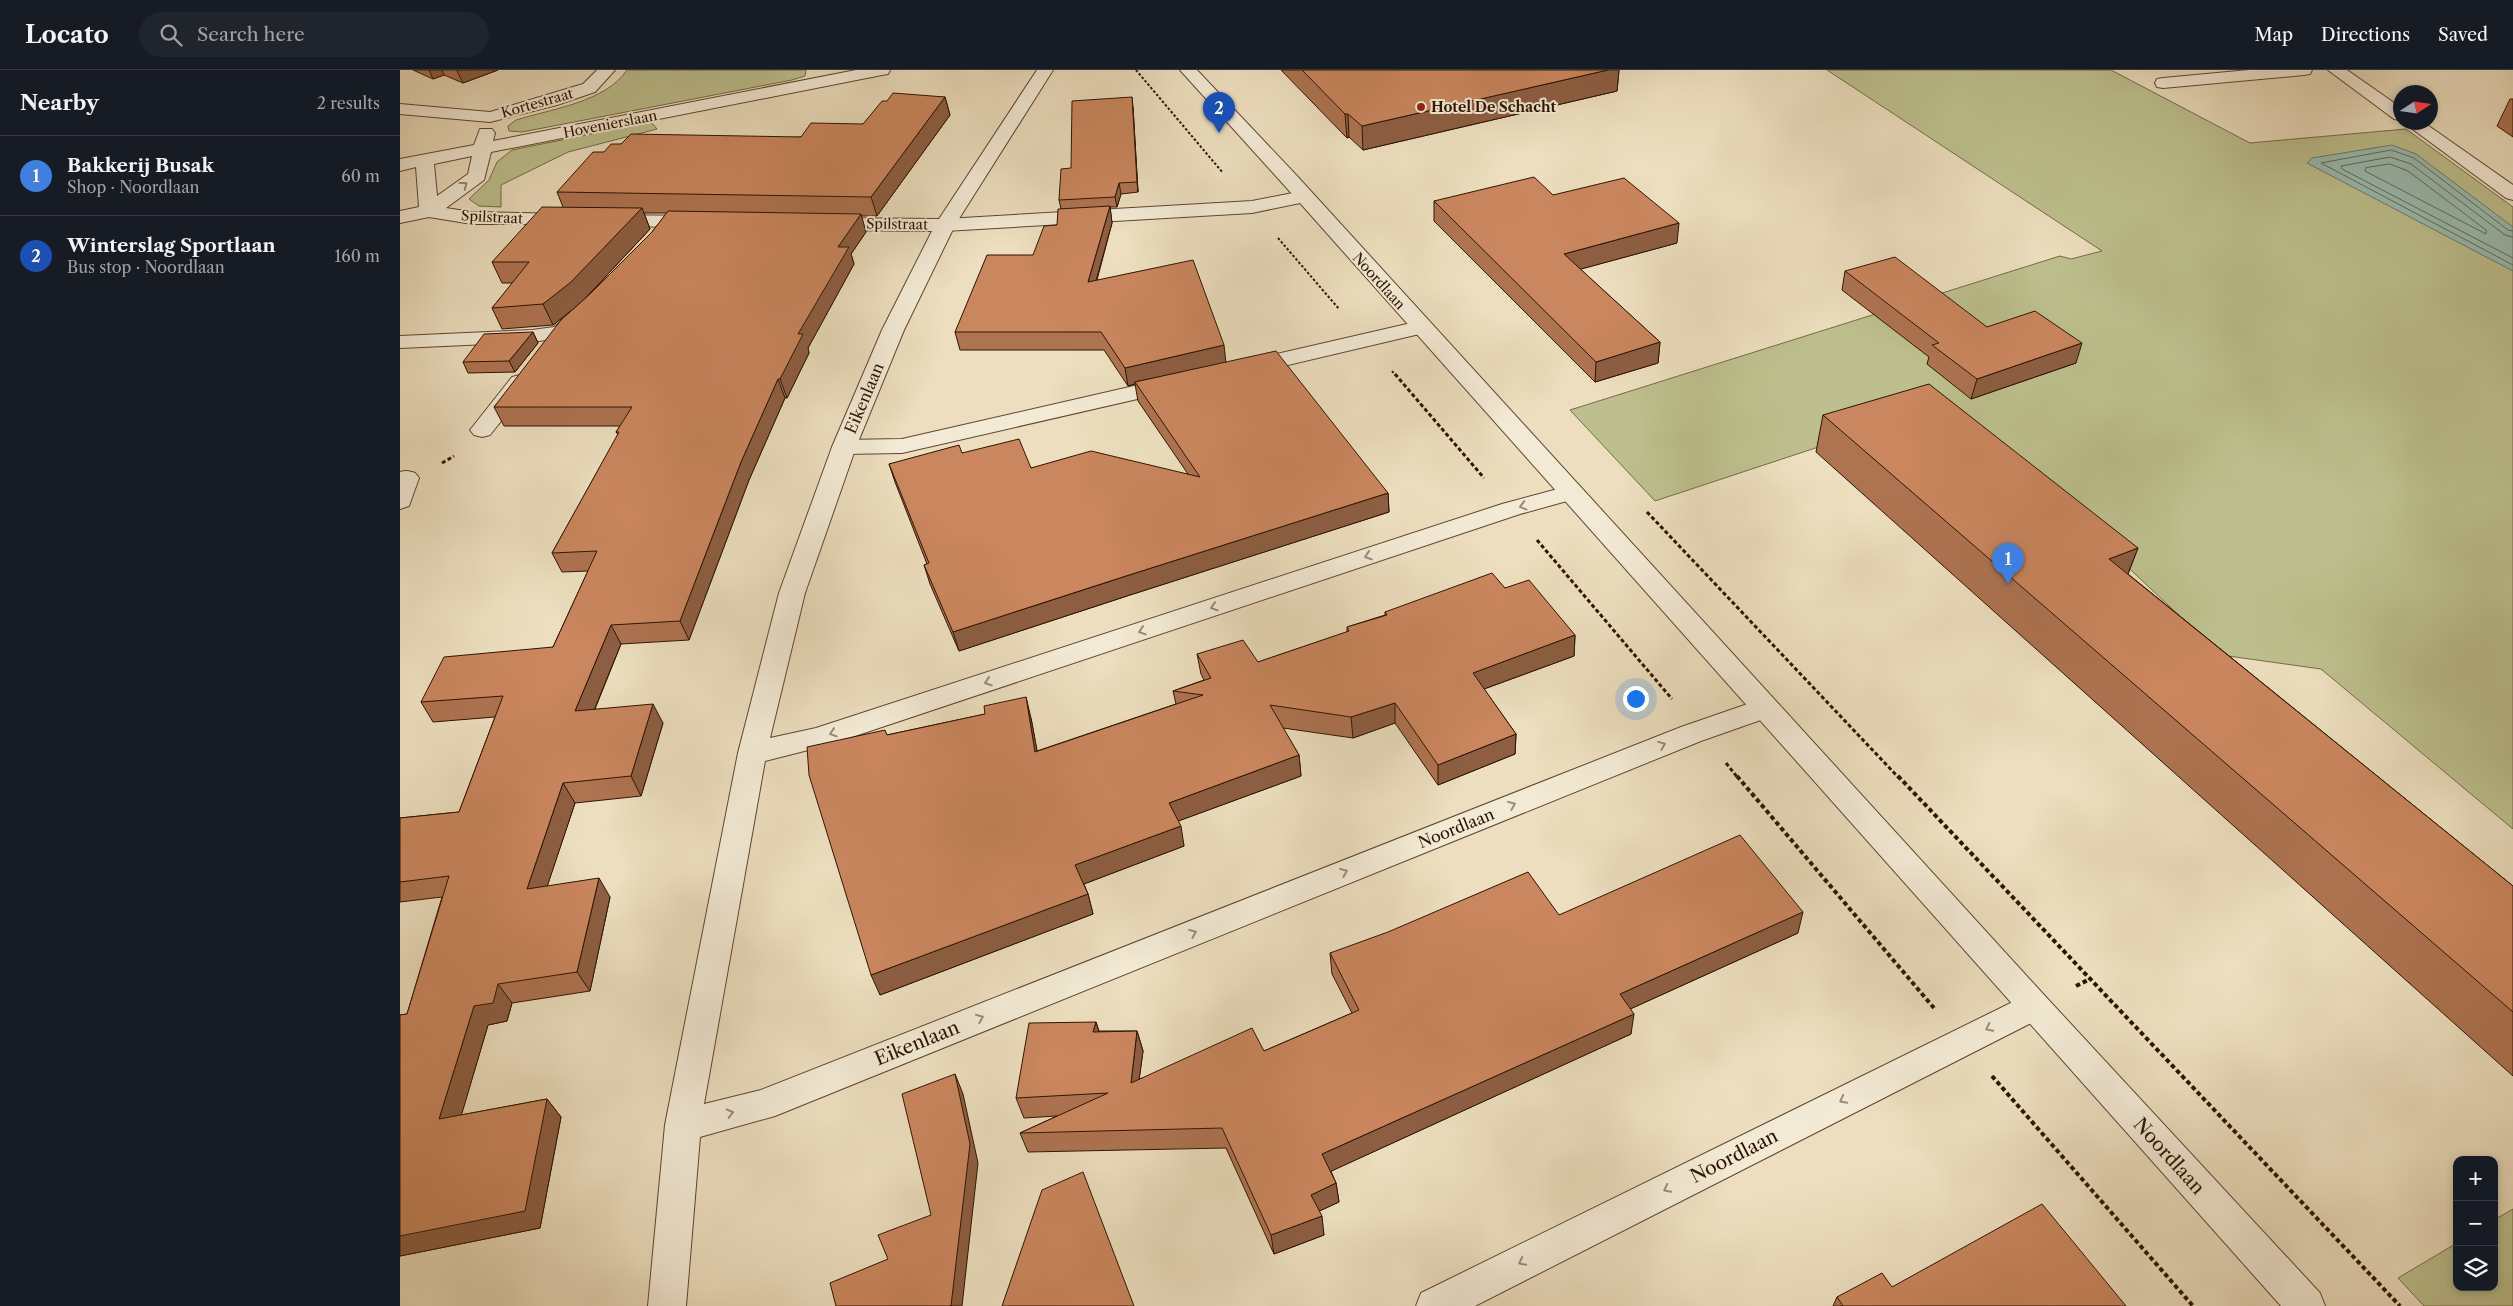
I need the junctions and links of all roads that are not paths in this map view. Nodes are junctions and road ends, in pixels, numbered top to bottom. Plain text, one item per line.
1 (607, 70) edge
2 (882, 70) edge
3 (1046, 70) edge
4 (1188, 70) edge
5 (2304, 70) edge
6 (2336, 70) edge
7 (821, 76) edge
8 (2163, 83) dead end
9 (400, 109) edge
10 (2393, 110) edge
11 (490, 117) junction
12 (2422, 130) edge
13 (482, 149) junction
14 (424, 160) junction
15 (400, 165) edge
16 (2513, 194) edge
17 (1303, 197) junction
18 (429, 212) junction
19 (400, 217) edge
20 (668, 222) junction
21 (717, 222) edge
22 (806, 223) edge
23 (945, 225) junction
24 (651, 244) edge
25 (596, 301) edge
26 (1420, 327) junction
27 (560, 332) junction
28 (400, 342) edge
29 (1223, 373) edge
30 (1194, 380) edge
31 (482, 430) dead end
32 (844, 447) junction
33 (403, 479) edge
34 (1570, 493) junction
35 (400, 501) edge
36 (1764, 708) junction
37 (752, 753) junction
38 (1148, 951) joint
39 (2033, 1006) junction
40 (683, 1125) junction
41 (666, 1306) edge
42 (1435, 1306) edge
43 (2306, 1306) edge

1 - 11 street, Kortestraat
2 - 7 street, Hovenierslaan
3 - 23 street, Eikenlaan
4 - 17 street, Noordlaan
5 - 8 street
6 - 10 street
7 - 13 street, Hovenierslaan
9 - 11 street, Kortestraat
11 - 13 street
12 - 16 street
13 - 14 street, Hovenierslaan
18 -> 13 street
14 - 15 street, Hovenierslaan
14 - 18 street
17 - 23 street, Spilstraat
17 - 26 street, Noordlaan
18 - 19 street
18 - 20 street, Spilstraat
20 - 21 street, Spilstraat
20 - 24 street
22 - 23 street, Spilstraat
23 - 32 street, Eikenlaan
25 - 27 street
26 - 29 street
26 - 34 street, Noordlaan
27 - 28 street
27 - 31 street
30 - 32 street
32 - 37 street, Eikenlaan
33 - 35 street
34 - 36 street, Noordlaan
34 -> 37 street
38 -> 36 street, Noordlaan
36 - 39 street, Noordlaan
37 - 40 street, Eikenlaan
40 -> 38 street, Eikenlaan
39 -> 42 street, Noordlaan
39 - 43 street, Noordlaan
40 - 41 street, Eikenlaan

